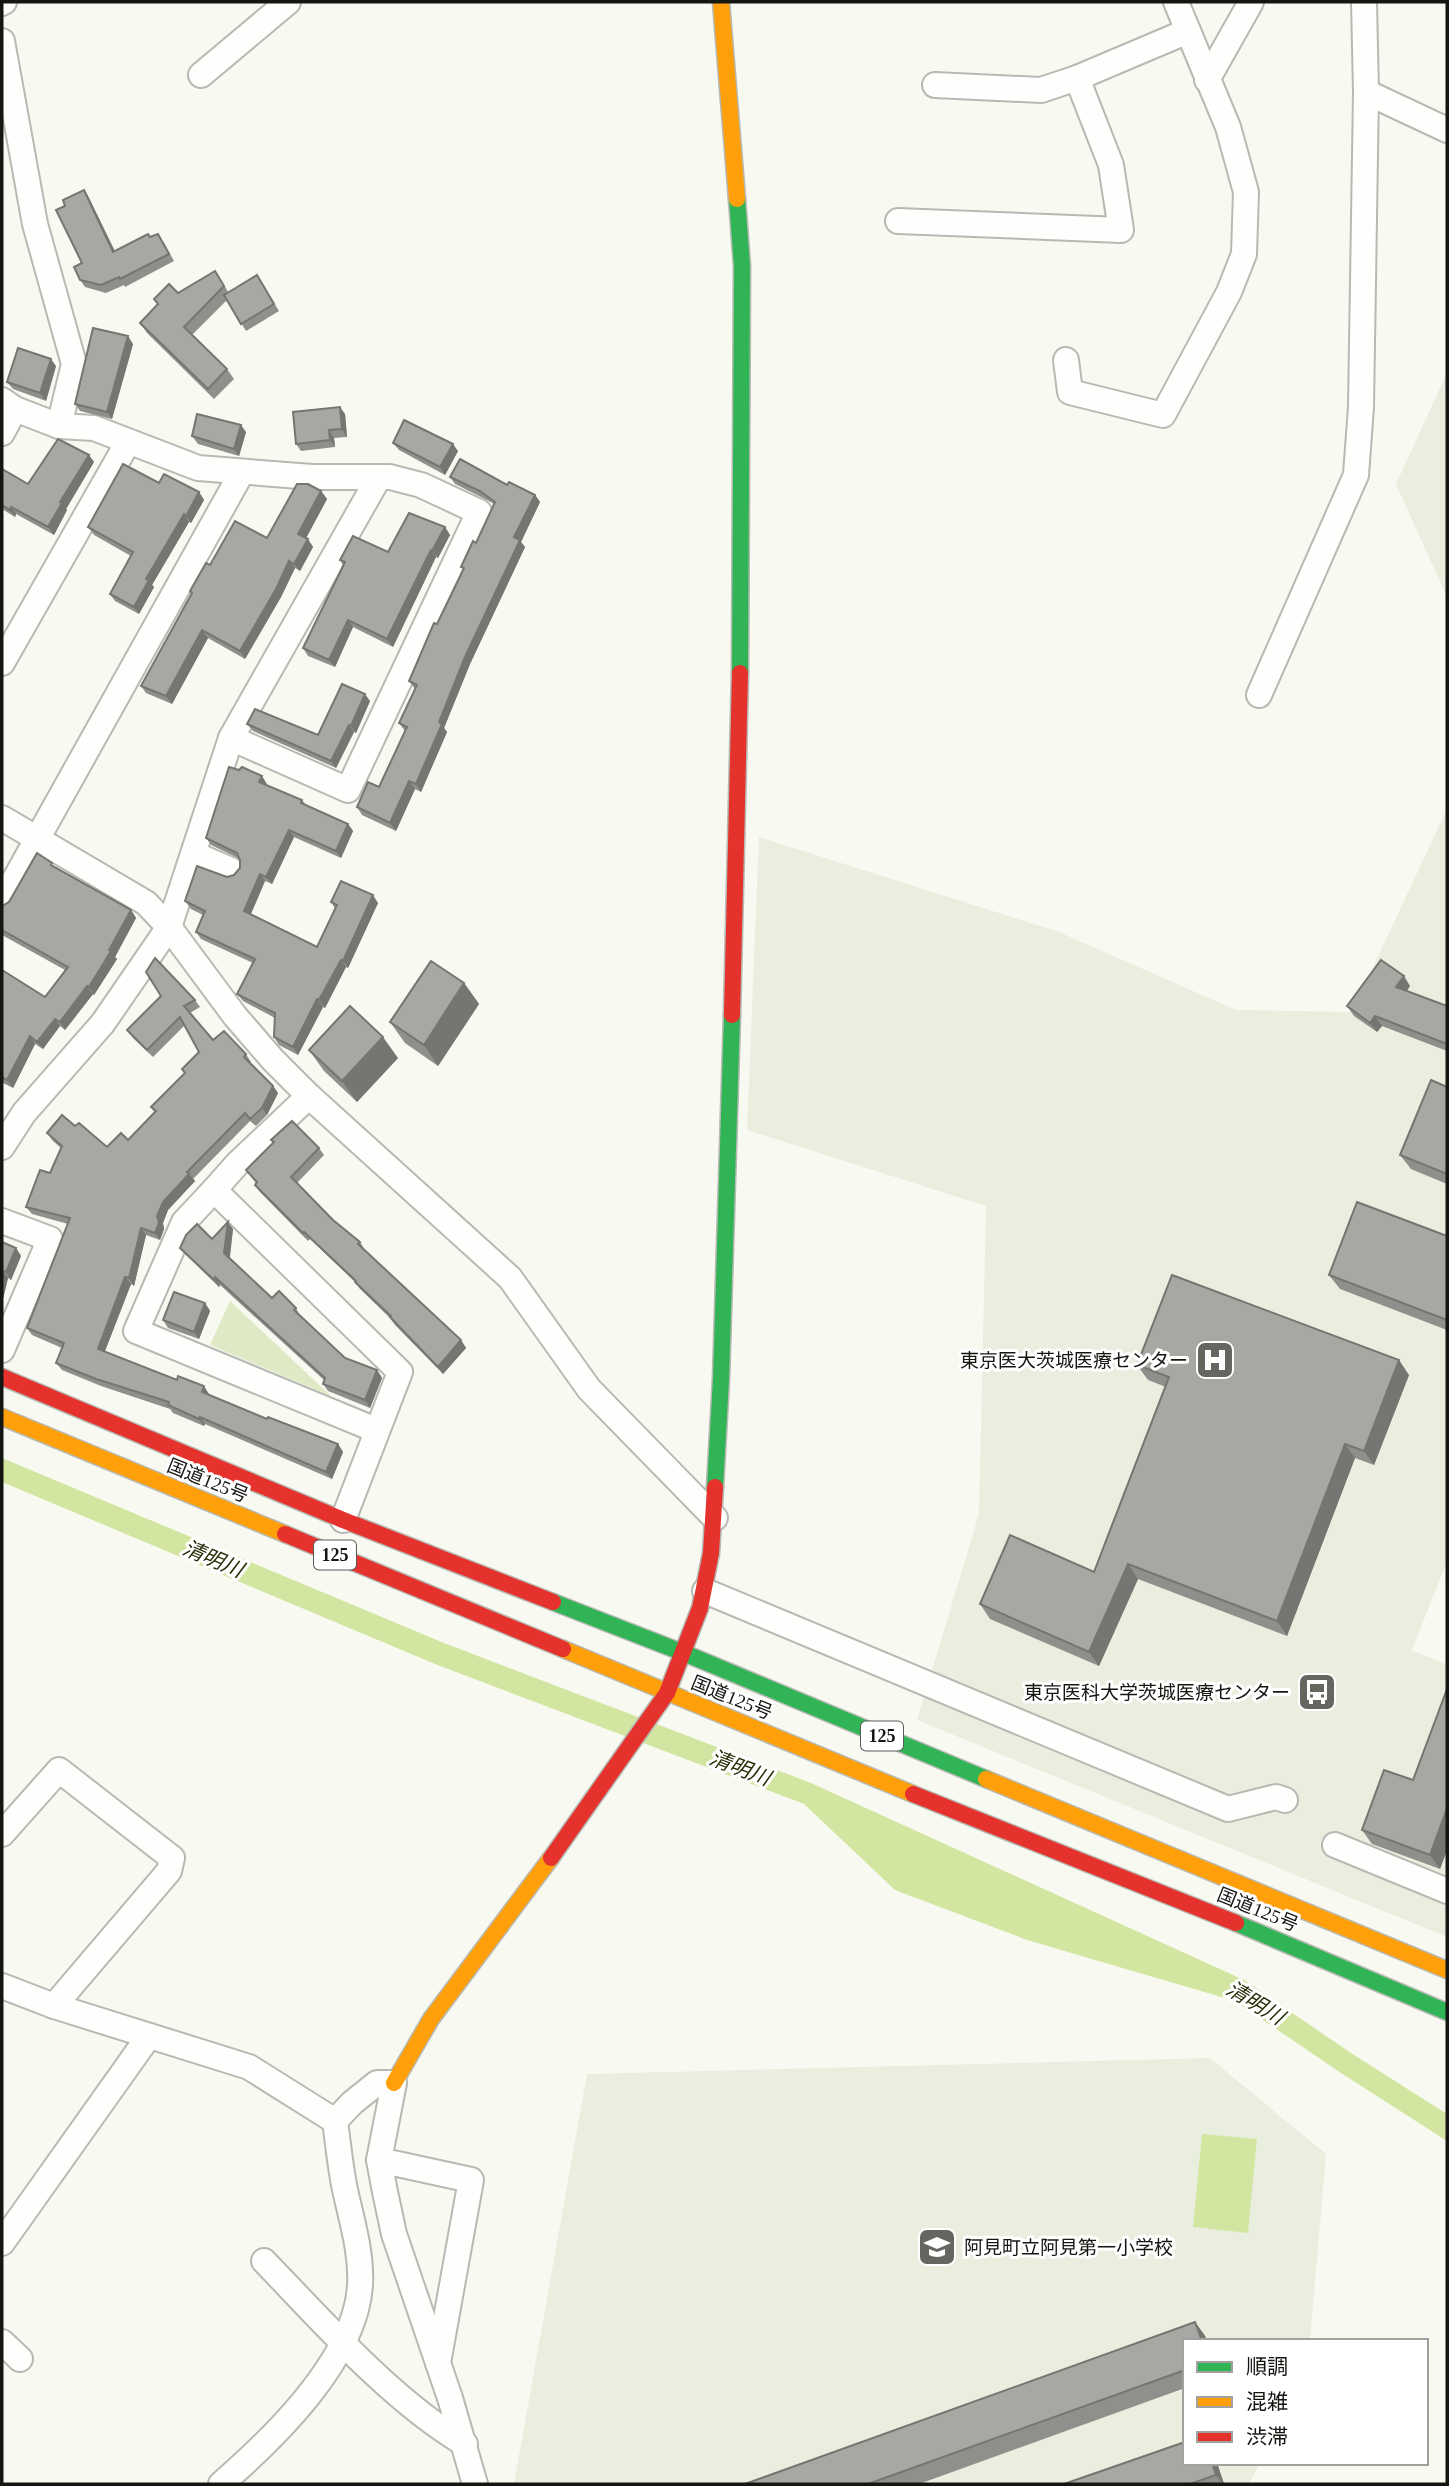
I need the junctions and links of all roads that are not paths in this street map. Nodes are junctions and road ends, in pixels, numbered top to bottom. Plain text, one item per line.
1 (288, 2) edge
2 (721, 2) edge
3 (1176, 2) edge
4 (1251, 2) edge
5 (1364, 2) edge
6 (1188, 31) junction
7 (2, 41) edge
8 (201, 75) dead end
9 (1077, 78) junction
10 (1207, 80) junction
11 (935, 85) dead end
12 (1366, 92) junction
13 (1447, 130) edge
14 (898, 221) dead end
15 (1066, 360) dead end
16 (8, 404) edge
17 (59, 426) junction
18 (2, 433) edge
19 (128, 442) junction
20 (242, 472) junction
21 (379, 477) junction
22 (2, 663) edge
23 (1259, 695) dead end
24 (231, 738) junction
25 (2, 818) edge
26 (37, 839) junction
27 (194, 854) junction
28 (231, 870) dead end
29 (2, 902) edge
30 (169, 927) junction
31 (309, 1097) junction
32 (2, 1147) edge
33 (214, 1190) junction
34 (2, 1221) edge
35 (2, 1350) edge
36 (2, 1377) edge
37 (2, 1417) edge
38 (376, 1430) junction
39 (715, 1518) junction
40 (343, 1520) junction
41 (705, 1591) junction
42 (684, 1653) junction
43 (667, 1693) junction
44 (1285, 1800) dead end
45 (2, 1834) edge
46 (1335, 1844) dead end
47 (1447, 1891) edge
48 (1447, 1970) edge
49 (2, 1986) edge
50 (54, 2006) junction
51 (1447, 2012) edge
52 (149, 2036) junction
53 (394, 2083) junction
54 (335, 2121) junction
55 (379, 2160) junction
56 (2, 2243) edge
57 (264, 2261) dead end
58 (2, 2342) edge
59 (344, 2344) junction
60 (20, 2359) dead end
61 (438, 2364) junction
62 (464, 2444) junction
63 (221, 2484) edge
64 (475, 2484) edge

1 - 8 street
2 - 39 main road
3 - 6 street
4 - 10 street
5 - 12 street
6 - 9 street
6 - 10 street
7 - 17 street
9 - 11 street
9 - 14 street
10 - 15 street
12 - 13 street
12 - 23 street
16 - 17 street
16 - 18 street
17 - 19 street
19 - 20 street
19 - 22 street
20 - 21 street
20 - 26 street
21 - 24 street
21 - 24 street
24 - 27 street
25 - 26 street
26 - 29 street
26 - 30 street
27 - 28 street
27 - 30 street
30 - 31 street
30 - 32 street
31 - 33 street
31 - 39 street
33 - 38 street
33 - 38 street
34 - 35 street
36 - 40 main road, 国道125号 / 125
37 - 43 main road, 国道125号 / 125
38 - 40 street
39 - 41 main road
40 - 42 main road, 国道125号 / 125
41 - 42 main road
41 - 44 street
42 - 43 main road
42 - 48 main road, 国道125号 / 125
43 - 51 main road, 国道125号 / 125
43 - 53 main road
45 - 50 street
46 - 47 street
49 - 50 street
50 - 52 street
52 - 54 street
52 - 56 street
53 - 54 street
53 - 55 street
54 - 59 street
55 - 61 street
55 - 61 street
57 - 59 street
58 - 60 street
59 - 62 street
59 - 63 street
61 - 62 street
62 - 64 street

